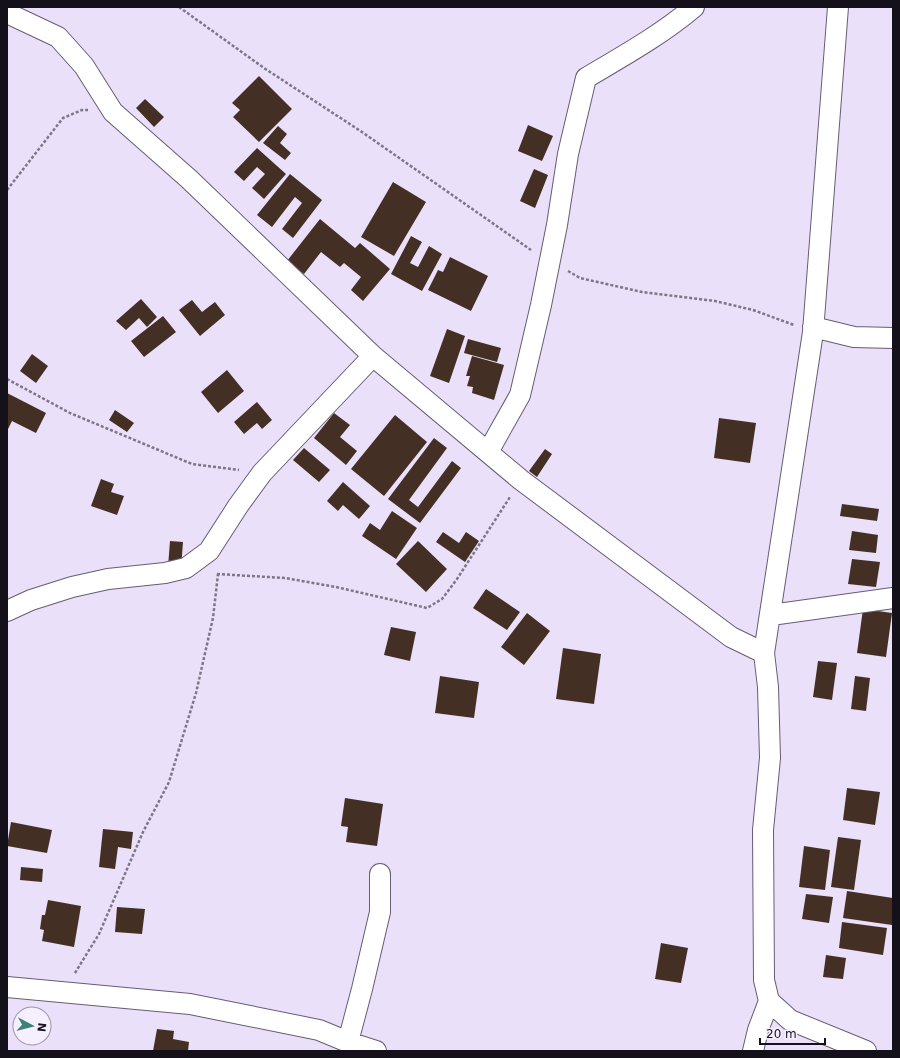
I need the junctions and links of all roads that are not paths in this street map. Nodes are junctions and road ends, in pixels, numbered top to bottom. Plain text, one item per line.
1 (694, 7) edge
2 (838, 7) edge
3 (7, 13) edge
4 (813, 330) junction
5 (893, 338) edge
6 (373, 356) junction
7 (488, 452) junction
8 (893, 598) edge
9 (7, 612) edge
10 (771, 614) junction
11 (764, 653) junction
12 (380, 874) dead end
13 (7, 987) edge
14 (768, 1001) junction
15 (348, 1042) junction
16 (376, 1051) edge
17 (753, 1051) edge
18 (866, 1051) edge

1 - 7 street
2 - 4 street
3 - 6 street
4 - 5 street
4 - 10 street
6 - 7 street
6 - 9 street
7 - 11 street
8 - 10 street
10 - 11 street
11 - 14 street
12 - 15 street
13 - 15 street
14 - 17 street
14 - 18 street
15 - 16 street

